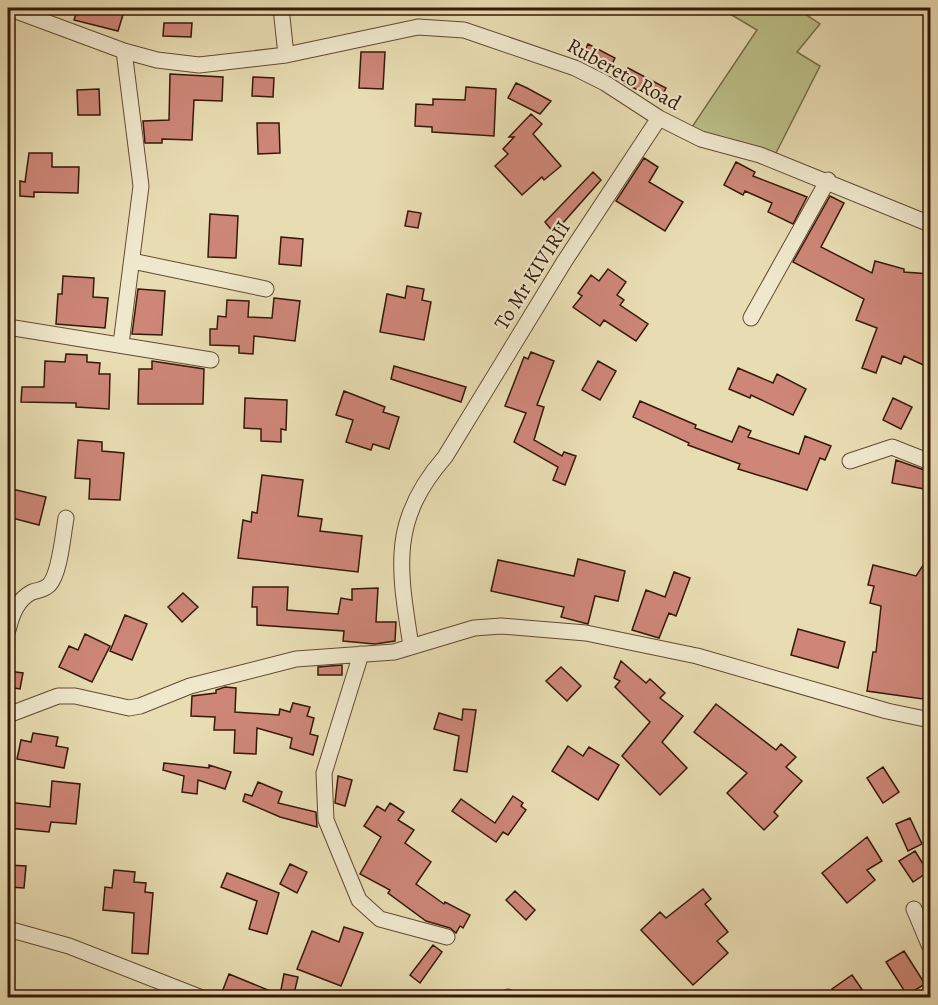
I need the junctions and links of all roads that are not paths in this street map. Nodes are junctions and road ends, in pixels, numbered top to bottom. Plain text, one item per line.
1 (8, 8) edge
2 (281, 8) edge
3 (124, 51) junction
4 (286, 55) junction
5 (658, 118) junction
6 (828, 180) junction
7 (930, 224) edge
8 (132, 261) junction
9 (266, 289) dead end
10 (751, 318) dead end
11 (8, 327) edge
12 (121, 344) junction
13 (211, 360) dead end
14 (850, 461) dead end
15 (930, 462) edge
16 (66, 518) dead end
17 (8, 630) edge
18 (411, 646) junction
19 (361, 654) junction
20 (8, 715) edge
21 (930, 720) edge
22 (914, 909) dead end
23 (8, 929) edge
24 (447, 937) dead end
25 (930, 947) edge
26 (202, 998) edge

1 - 3 street, Rubereto Road
2 - 4 street
3 - 4 street, Rubereto Road
3 - 8 street
4 - 5 street, Rubereto Road
5 - 6 street, Rubereto Road
5 - 18 street, To Mr KIVIRII
6 - 7 street, Rubereto Road
6 - 10 street
8 - 9 street
8 - 12 street
11 - 12 street
12 - 13 street
14 - 15 street
16 - 17 street
18 - 19 street
18 - 21 street
19 - 20 street
19 - 24 street
22 - 25 street
23 - 26 street

